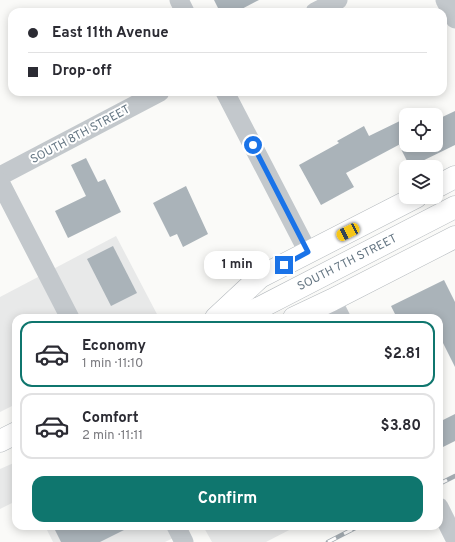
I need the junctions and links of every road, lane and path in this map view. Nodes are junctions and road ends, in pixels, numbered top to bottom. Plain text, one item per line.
1 (338, 0) edge
2 (445, 0) edge
3 (323, 8) edge
4 (455, 19) edge
5 (152, 96) edge
6 (227, 96) edge
7 (0, 176) edge
8 (455, 177) edge
9 (0, 182) edge
10 (443, 183) edge
11 (402, 204) edge
12 (455, 207) edge
13 (455, 237) edge
14 (308, 252) junction
15 (337, 309) edge
16 (68, 314) edge
17 (220, 314) edge
18 (248, 314) edge
19 (313, 314) edge
20 (12, 435) edge
21 (0, 441) edge
22 (443, 515) edge
23 (178, 530) edge
24 (455, 539) edge
25 (184, 542) edge

1 - 3 street
2 - 4 street
5 - 7 street, SOUTH 8TH STREET
6 - 14 street
8 - 10 main road
9 - 16 street
11 - 14 main road
12 - 18 main road, SOUTH 7TH STREET
13 - 15 main road
14 - 17 main road
15 - 19 main road
20 - 21 main road
22 - 24 street
23 - 25 street

